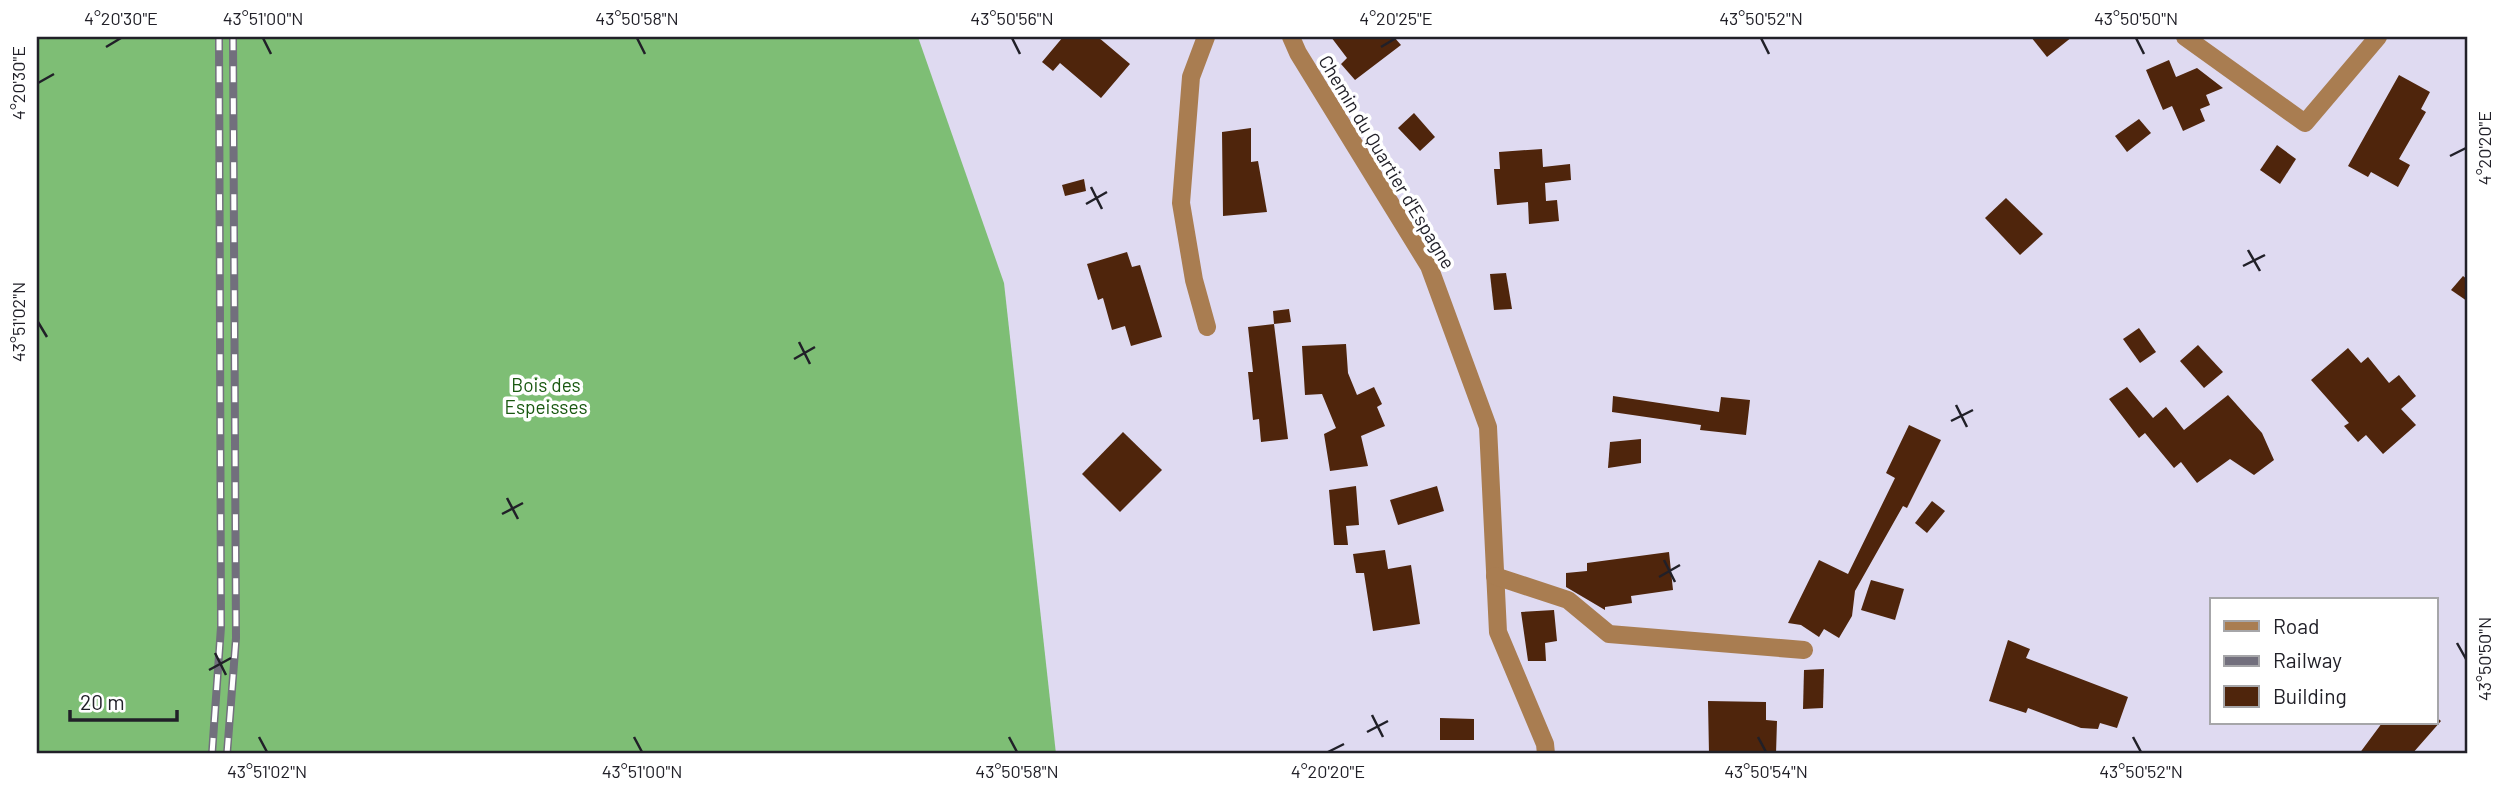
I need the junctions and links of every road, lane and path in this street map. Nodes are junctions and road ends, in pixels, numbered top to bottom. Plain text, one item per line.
1 (1206, 37) edge
2 (1291, 37) edge
3 (2185, 37) edge
4 (2378, 37) edge
5 (1207, 327) dead end
6 (1495, 576) junction
7 (1804, 650) dead end
8 (1546, 754) edge

1 - 5 street
2 - 6 street, Chemin du Quartier d'Espagne
3 - 4 street
6 - 7 street
6 - 8 street, Chemin du Quartier d'Espagne

